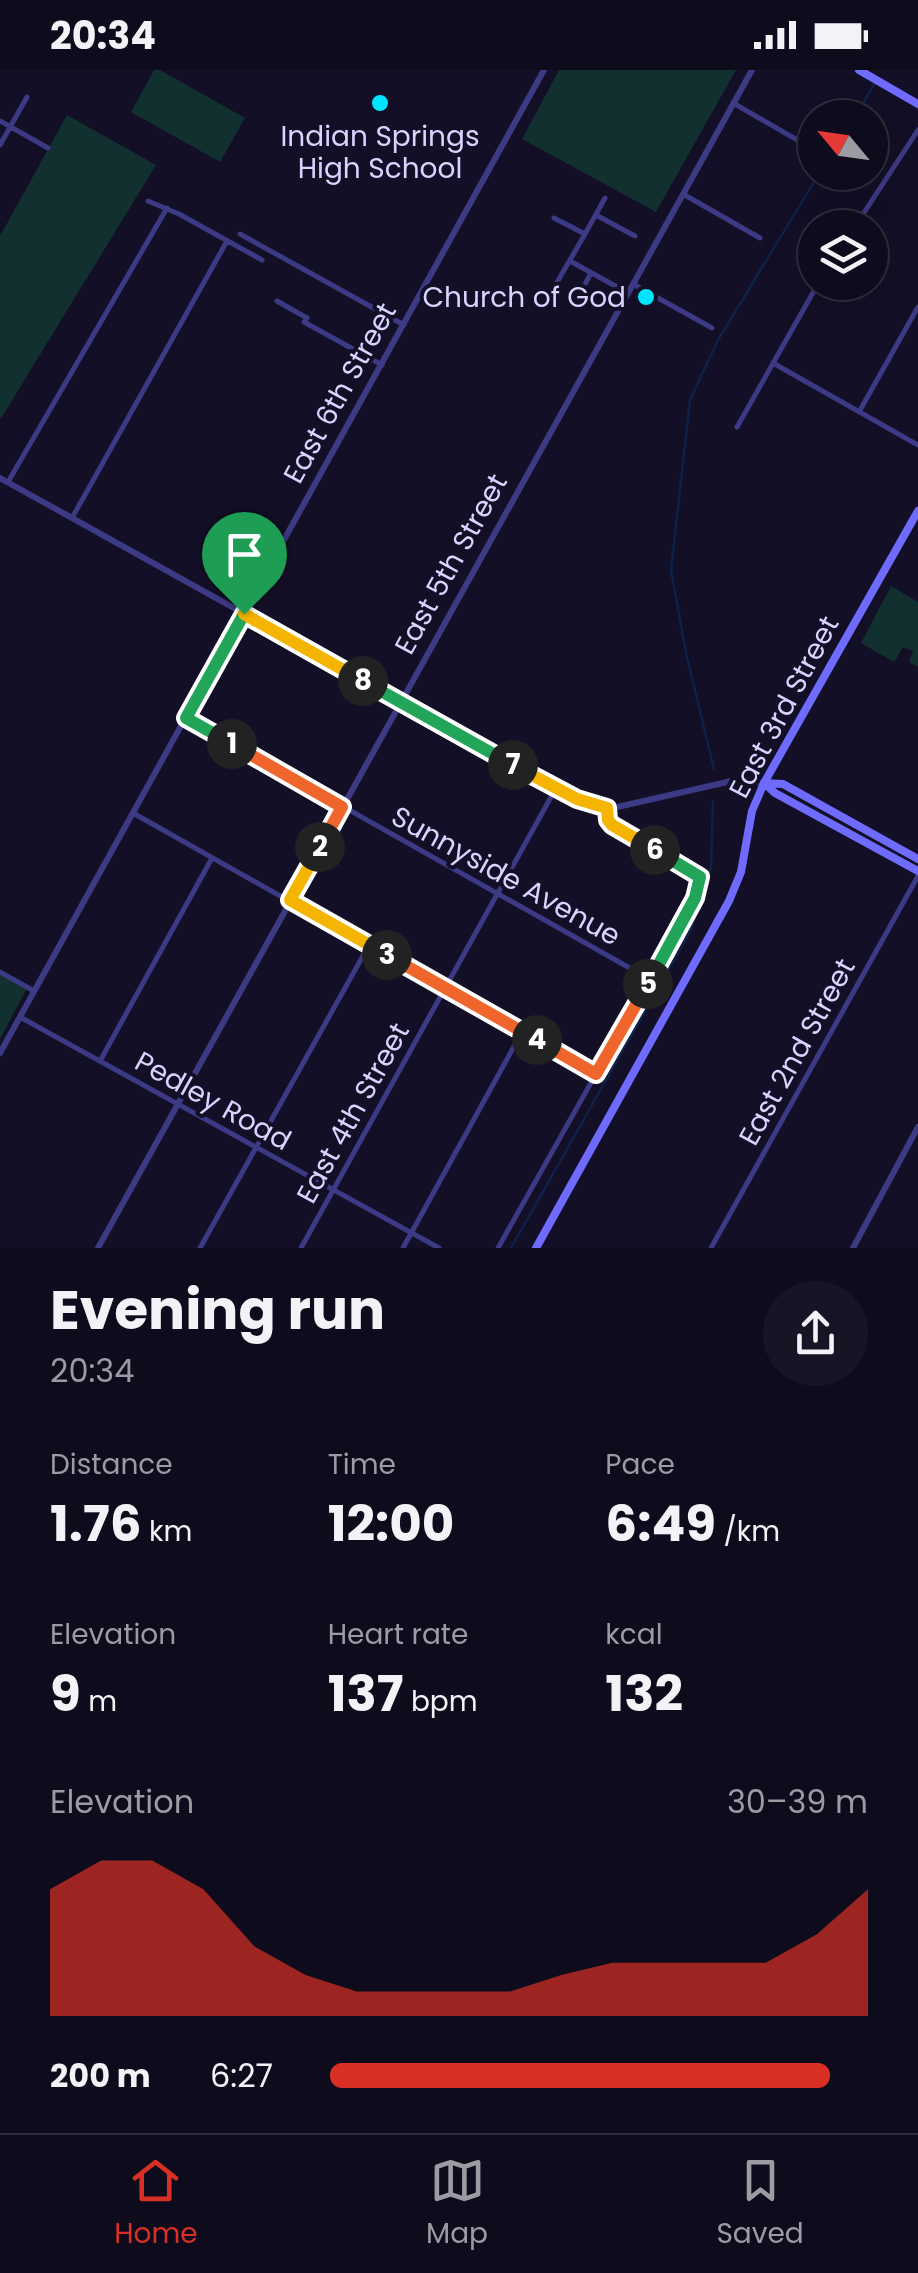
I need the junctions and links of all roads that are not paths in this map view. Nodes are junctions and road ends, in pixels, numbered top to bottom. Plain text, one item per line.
1 (544, 70) edge
2 (752, 70) edge
3 (860, 70) edge
4 (27, 97) dead end
5 (733, 104) junction
6 (918, 104) edge
7 (0, 121) edge
8 (10, 127) junction
9 (918, 130) edge
10 (798, 141) edge
11 (0, 145) edge
12 (48, 148) dead end
13 (683, 194) junction
14 (605, 198) dead end
15 (148, 201) dead end
16 (167, 208) junction
17 (866, 210) edge
18 (596, 215) junction
19 (554, 218) dead end
20 (240, 234) dead end
21 (585, 234) junction
22 (635, 236) dead end
23 (760, 238) dead end
24 (227, 241) junction
25 (262, 260) dead end
26 (570, 260) junction
27 (591, 272) junction
28 (632, 284) junction
29 (552, 291) dead end
30 (628, 293) junction
31 (809, 300) edge
32 (276, 301) dead end
33 (575, 302) dead end
34 (918, 308) edge
35 (404, 325) junction
36 (712, 328) dead end
37 (773, 363) junction
38 (382, 365) junction
39 (860, 412) junction
40 (737, 427) dead end
41 (918, 445) edge
42 (0, 478) edge
43 (8, 482) junction
44 (918, 511) edge
45 (72, 518) junction
46 (244, 614) junction
47 (400, 702) junction
48 (186, 718) junction
49 (764, 783) junction
50 (556, 788) junction
51 (342, 807) junction
52 (607, 808) junction
53 (133, 813) junction
54 (212, 857) junction
55 (918, 858) edge
56 (918, 873) edge
57 (498, 894) junction
58 (290, 900) junction
59 (370, 945) junction
60 (0, 972) edge
61 (650, 980) junction
62 (446, 988) junction
63 (34, 991) junction
64 (20, 1018) junction
65 (522, 1032) junction
66 (0, 1053) edge
67 (100, 1061) junction
68 (596, 1074) junction
69 (178, 1104) junction
70 (918, 1127) edge
71 (256, 1148) junction
72 (334, 1190) junction
73 (411, 1233) junction
74 (98, 1248) edge
75 (200, 1248) edge
76 (302, 1248) edge
77 (403, 1248) edge
78 (440, 1248) edge
79 (498, 1248) edge
80 (536, 1248) edge
81 (712, 1248) edge
82 (852, 1248) edge

1 - 35 street, East 6th Street
2 - 5 street, East 5th Street
3 - 6 main road
4 - 8 street
5 - 10 street
5 - 13 street, East 5th Street
7 - 8 street
8 - 11 street
8 - 12 street
9 - 17 street
13 - 23 street
13 - 28 street, East 5th Street
14 - 18 street
15 - 16 street
16 - 24 street
16 - 43 street
18 - 21 street
18 - 22 street
19 - 21 street
20 - 35 street
21 - 26 street
24 - 25 street
24 - 45 street
26 - 27 street
26 - 29 street
27 - 30 street
27 - 33 street
28 - 30 street, East 5th Street
28 - 36 street
30 - 47 street, East 5th Street
31 - 37 street
32 - 38 street
34 - 39 street
35 - 38 street, East 6th Street
37 - 39 street
37 - 40 street
38 - 46 street, East 6th Street
39 - 41 street
42 - 43 street
43 - 45 street
44 - 49 main road, East 3rd Street
45 - 46 street
46 - 47 street
46 - 48 street, East 6th Street
47 - 50 street
47 - 51 street, East 5th Street
48 - 51 street, Sunnyside Avenue
48 - 53 street, East 6th Street
49 - 52 street
49 - 55 main road
49 - 56 main road
49 - 80 main road, East 3rd Street
50 - 52 street
50 - 57 street, East 4th Street
51 - 57 street, Sunnyside Avenue
51 - 58 street, East 5th Street
52 - 61 street
53 - 54 street
53 - 63 street, East 6th Street
54 - 58 street
54 - 67 street
56 - 81 street, East 2nd Street
57 - 61 street, Sunnyside Avenue
57 - 62 street, East 4th Street
58 - 59 street
58 - 69 street, East 5th Street
59 - 62 street
59 - 71 street
60 - 63 street
61 - 68 street
62 - 65 street
62 - 72 street, East 4th Street
63 - 64 street, East 6th Street
64 - 66 street, East 6th Street
64 - 67 street, Pedley Road
65 - 68 street
65 - 73 street
67 - 69 street, Pedley Road
68 - 79 street
69 - 71 street, Pedley Road
69 - 74 street, East 5th Street
70 - 82 street
71 - 72 street, Pedley Road
71 - 75 street
72 - 73 street, Pedley Road
72 - 76 street, East 4th Street
73 - 77 street
73 - 78 street, Pedley Road

